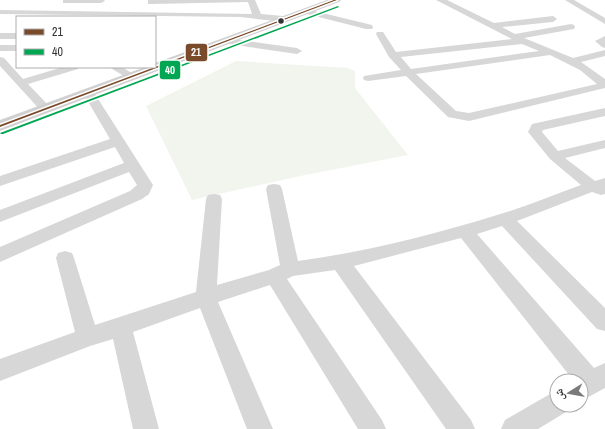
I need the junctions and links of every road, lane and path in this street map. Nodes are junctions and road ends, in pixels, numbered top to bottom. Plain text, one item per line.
1 (77, 0) edge
2 (109, 0) edge
3 (191, 0) edge
4 (336, 0) edge
5 (440, 0) edge
6 (569, 0) edge
7 (66, 1) edge
8 (96, 1) junction
9 (139, 1) dead end
10 (319, 2) edge
11 (11, 3) dead end
12 (0, 11) edge
13 (306, 11) junction
14 (77, 13) junction
15 (224, 14) junction
16 (256, 15) junction
17 (70, 16) edge
18 (157, 16) edge
19 (553, 18) dead end
20 (283, 19) junction
21 (605, 22) edge
22 (491, 26) junction
23 (369, 27) dead end
24 (571, 27) dead end
25 (380, 34) dead end
26 (0, 36) edge
27 (16, 36) edge
28 (519, 39) junction
29 (605, 39) edge
30 (225, 41) junction
31 (605, 45) edge
32 (0, 48) edge
33 (16, 48) edge
34 (296, 51) dead end
35 (552, 52) junction
36 (605, 53) edge
37 (393, 55) junction
38 (0, 60) edge
39 (573, 61) junction
40 (71, 68) edge
41 (116, 68) edge
42 (155, 68) edge
43 (156, 68) edge
44 (409, 72) junction
45 (132, 77) junction
46 (368, 78) dead end
47 (20, 83) junction
48 (90, 93) junction
49 (46, 108) junction
50 (605, 112) edge
51 (2, 122) edge
52 (118, 141) junction
53 (605, 144) edge
54 (555, 156) junction
55 (134, 165) junction
56 (0, 181) edge
57 (600, 187) edge
58 (274, 189) dead end
59 (214, 199) dead end
60 (0, 216) edge
61 (505, 219) junction
62 (465, 231) junction
63 (0, 255) edge
64 (65, 258) dead end
65 (340, 262) junction
66 (282, 273) junction
67 (206, 297) junction
68 (605, 322) edge
69 (121, 327) junction
70 (88, 337) junction
71 (0, 370) edge
72 (592, 382) edge
73 (549, 408) edge
74 (146, 429) edge
75 (260, 429) edge
76 (373, 429) edge
77 (462, 429) edge
78 (514, 429) edge

1 - 7 street
1 - 8 street
2 - 8 street
3 - 9 street
3 - 15 street
3 - 16 street
4 - 10 main road
5 - 22 street
6 - 21 street
8 - 14 street
10 - 13 main road
11 - 12 street
12 - 14 street
13 - 20 main road
13 - 23 street
14 - 17 street
14 - 18 street
15 - 16 street
15 - 18 street
16 - 20 street
19 - 22 street
20 - 30 main road
22 - 28 street
24 - 28 street
25 - 37 street
26 - 27 street
28 - 35 street
28 - 37 street
29 - 31 street
30 - 34 street
30 - 43 main road
32 - 33 street
35 - 39 street
35 - 44 street
36 - 39 street
37 - 44 street
38 - 47 street
39 - 44 street
40 - 47 street
41 - 45 street
42 - 45 main road
44 - 46 street
45 - 48 main road
47 - 49 street
48 - 49 main road
48 - 52 street
49 - 51 main road
50 - 54 street
52 - 55 street
52 - 56 street
53 - 54 street
54 - 57 street
55 - 60 street
55 - 63 street
57 - 61 street
58 - 66 street
59 - 67 street
61 - 62 street
61 - 68 street
62 - 65 street
62 - 72 street
64 - 70 street
65 - 66 street
65 - 77 street
66 - 67 street
66 - 76 street
67 - 69 street
67 - 75 street
69 - 70 street
69 - 74 street
70 - 71 street
73 - 78 street

